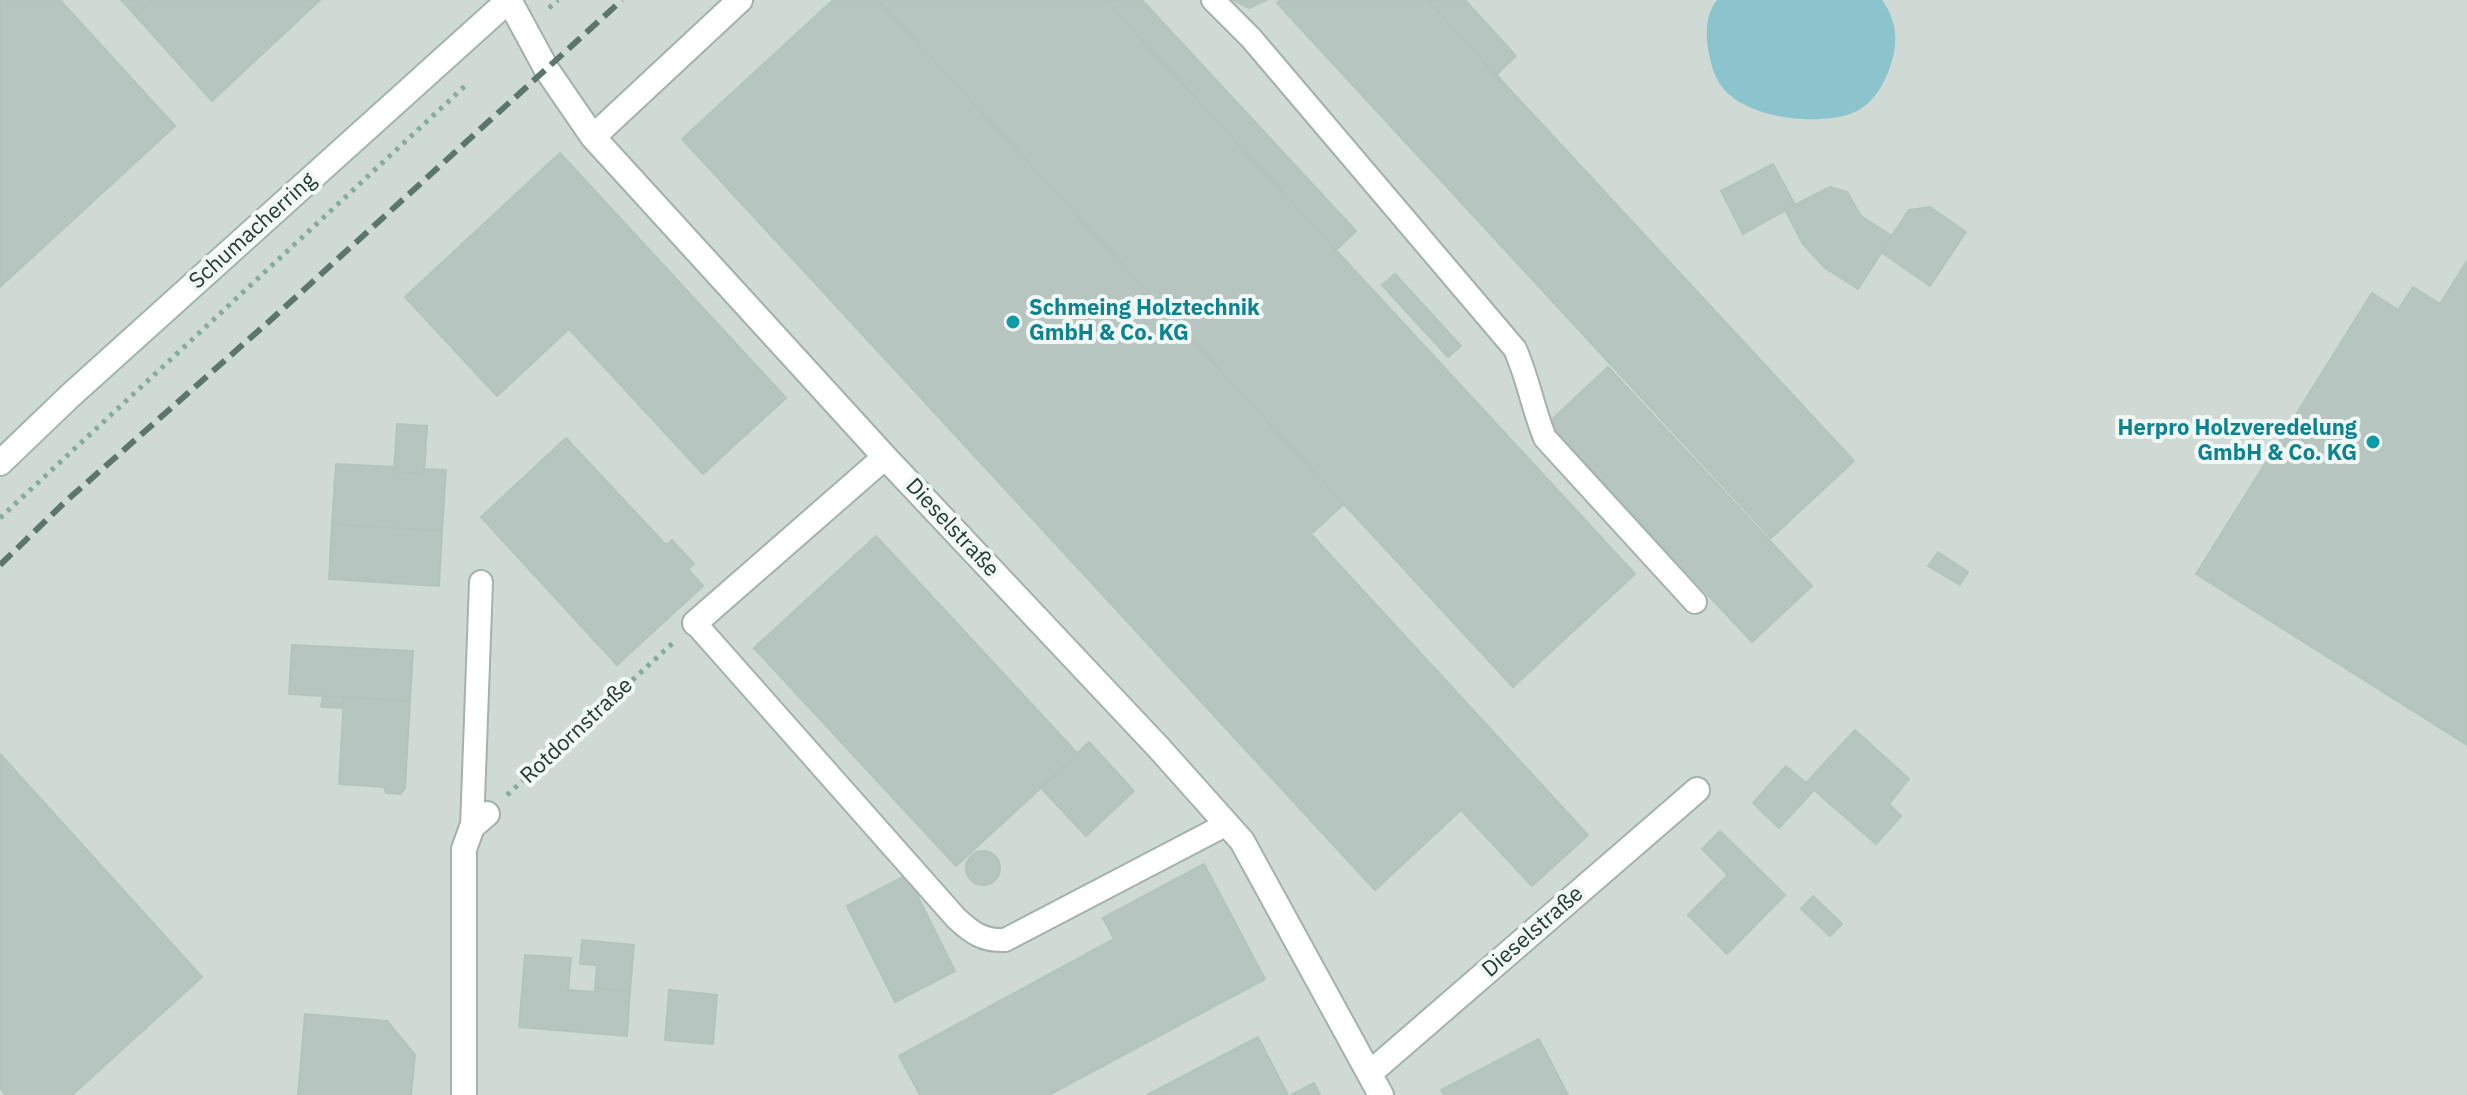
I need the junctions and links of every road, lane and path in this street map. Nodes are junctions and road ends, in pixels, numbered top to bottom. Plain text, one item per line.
1 (509, 0) edge
2 (740, 0) edge
3 (1213, 0) edge
4 (466, 85) dead end
5 (593, 137) junction
6 (885, 457) junction
7 (0, 463) edge
8 (0, 518) edge
9 (481, 582) dead end
10 (1695, 602) dead end
11 (695, 623) junction
12 (1697, 790) dead end
13 (479, 820) junction
14 (1227, 824) junction
15 (1370, 1073) junction
16 (464, 1095) edge
17 (1381, 1095) edge

1 - 5 street, Dieselstraße
1 - 7 street, Schumacherring
2 - 5 street
3 - 10 lane
4 - 8 path
5 - 6 street, Dieselstraße
6 - 11 street
6 - 14 street, Dieselstraße
9 - 13 lane
11 - 13 path, Rotdornstraße
11 - 14 lane
12 - 15 street, Dieselstraße
13 - 16 street
14 - 15 street, Dieselstraße
15 - 17 street, Dieselstraße

